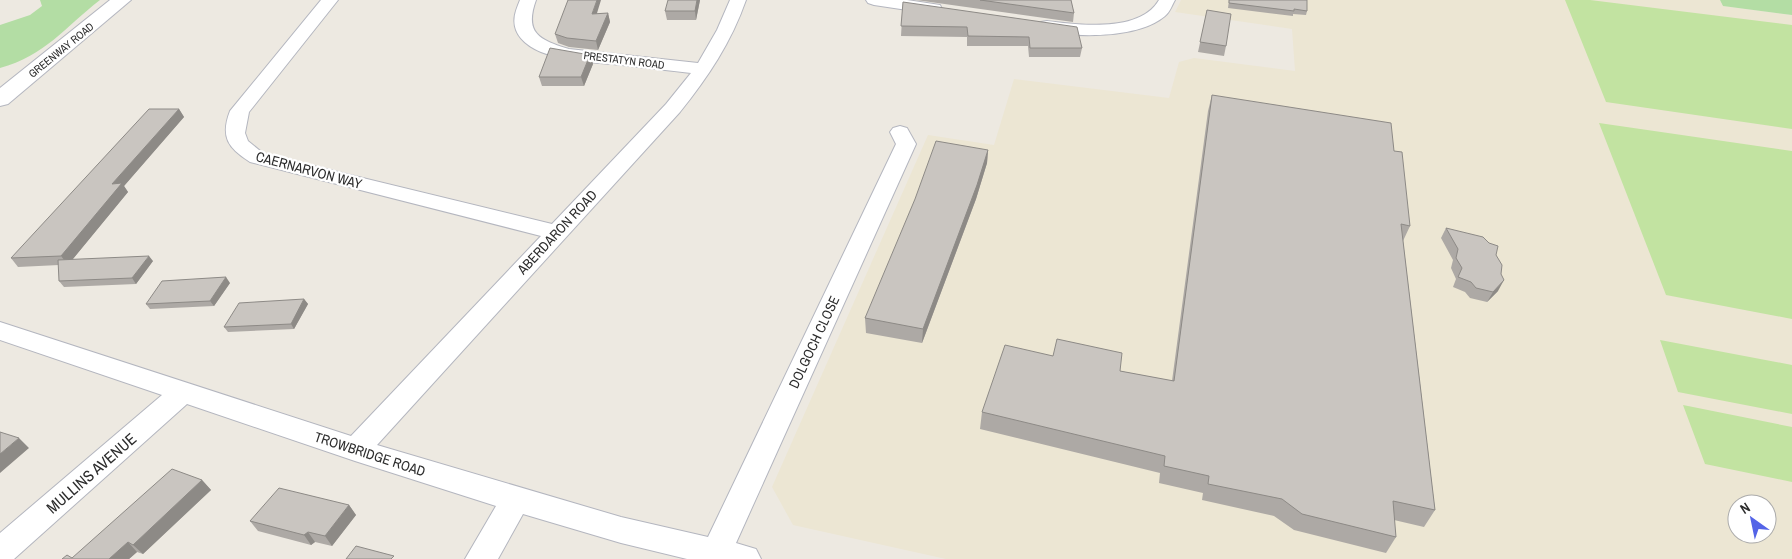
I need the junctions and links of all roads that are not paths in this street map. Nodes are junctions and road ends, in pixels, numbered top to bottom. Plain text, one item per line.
1 (122, 0) edge
2 (330, 0) edge
3 (528, 0) edge
4 (738, 0) edge
5 (874, 0) edge
6 (1167, 0) edge
7 (952, 12) edge
8 (1030, 23) edge
9 (704, 69) junction
10 (0, 99) edge
11 (900, 132) dead end
12 (556, 232) junction
13 (0, 331) edge
14 (182, 393) junction
15 (355, 450) junction
16 (516, 500) junction
17 (0, 552) edge
18 (716, 552) junction
19 (480, 559) edge
20 (745, 559) edge

1 - 10 street, GREENWAY ROAD
2 - 12 street, CAERNARVON WAY
3 - 9 street, PRESTATYN ROAD
4 - 9 street, ABERDARON ROAD
5 - 7 street
6 - 8 street
9 - 12 street, ABERDARON ROAD
11 - 18 street, DOLGOCH CLOSE
12 - 15 street, ABERDARON ROAD
13 - 14 street, TROWBRIDGE ROAD
14 - 15 street, TROWBRIDGE ROAD
14 - 17 street, MULLINS AVENUE
15 - 16 street, TROWBRIDGE ROAD
16 - 18 street, TROWBRIDGE ROAD
16 - 19 street
18 - 20 street, TROWBRIDGE ROAD

